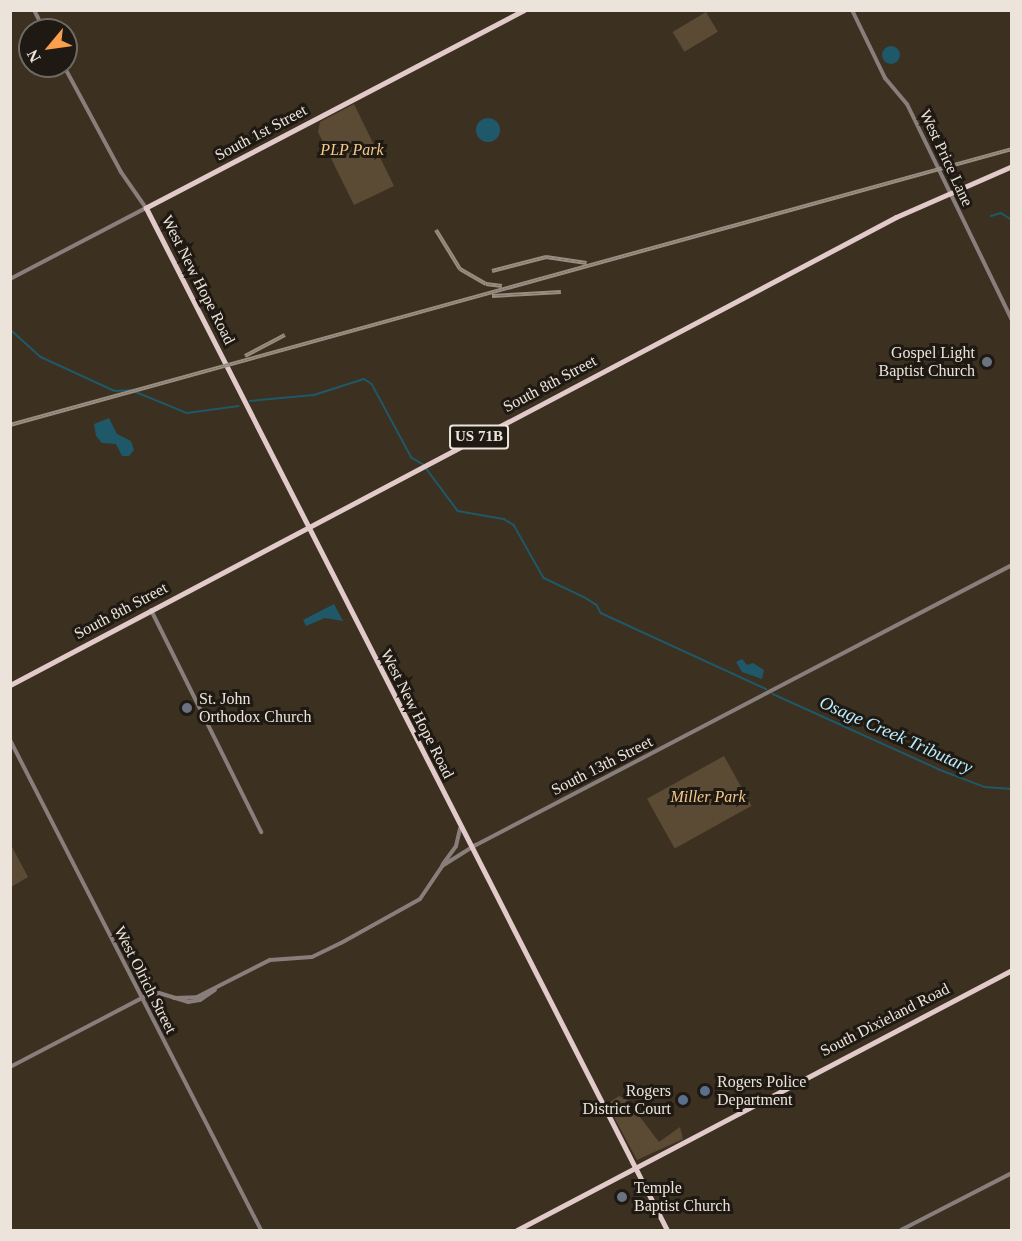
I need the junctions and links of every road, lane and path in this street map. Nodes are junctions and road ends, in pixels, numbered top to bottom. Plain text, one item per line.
1 (524, 10) edge
2 (852, 10) edge
3 (70, 78) edge
4 (1011, 166) edge
5 (948, 194) junction
6 (146, 208) junction
7 (10, 279) edge
8 (1011, 321) edge
9 (309, 527) junction
10 (1011, 566) edge
11 (151, 610) junction
12 (10, 685) edge
13 (10, 740) edge
14 (460, 828) junction
15 (261, 832) dead end
16 (470, 849) junction
17 (442, 866) junction
18 (1011, 970) edge
19 (141, 998) junction
20 (10, 1067) edge
21 (636, 1169) junction
22 (1011, 1173) edge
23 (261, 1230) edge
24 (517, 1230) edge
25 (667, 1230) edge
26 (902, 1230) edge

1 - 6 main road, South 1st Street
2 - 5 street, West Price Lane
3 - 6 street
4 - 5 main road, South 8th Street / US 71B
5 - 8 street, West Price Lane
5 - 9 main road, South 8th Street / US 71B
6 - 7 street, South 1st Street
6 - 9 main road, West New Hope Road
9 - 11 main road, South 8th Street / US 71B
9 - 14 main road, West New Hope Road
10 - 16 street, South 13th Street
11 - 12 main road, South 8th Street / US 71B
11 - 15 street
13 - 19 street, West Olrich Street
14 - 16 main road, West New Hope Road
14 - 17 street
16 - 17 street, South 13th Street
16 - 21 main road, West New Hope Road
17 - 19 street, South 13th Street
18 - 21 main road, South Dixieland Road
19 - 20 street, South 13th Street
19 - 23 street, West Olrich Street
21 - 24 main road, South Dixieland Road
21 - 25 main road, West New Hope Road
22 - 26 street

